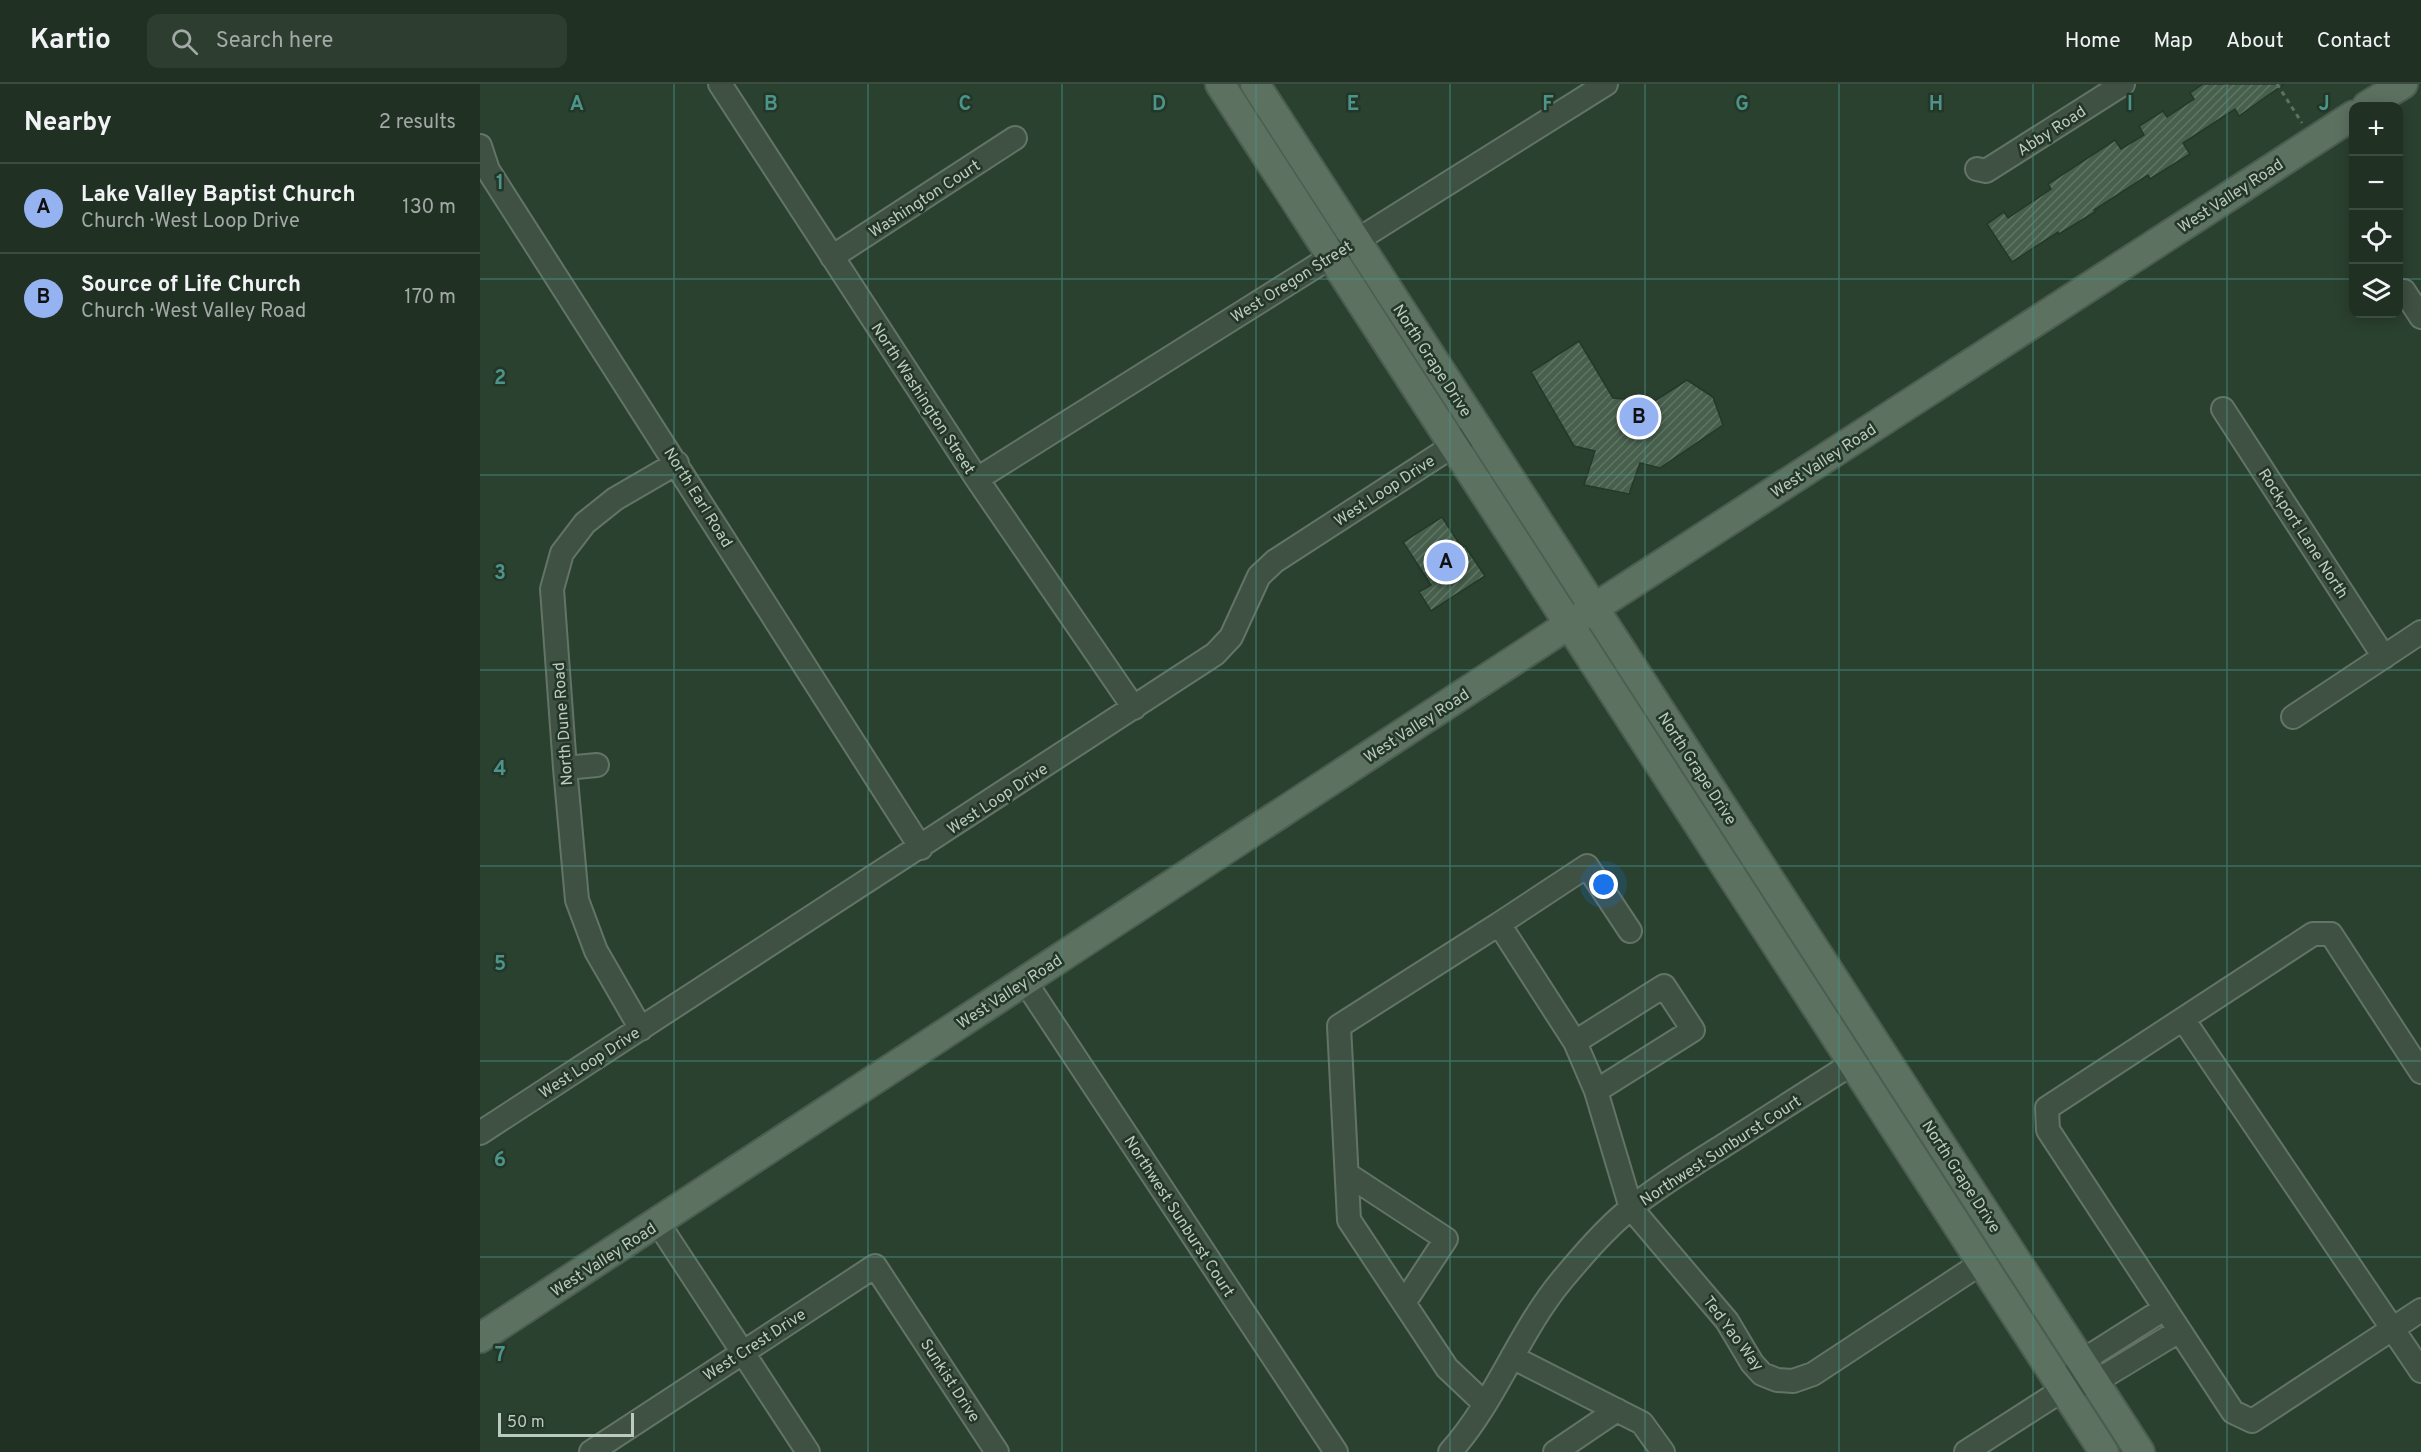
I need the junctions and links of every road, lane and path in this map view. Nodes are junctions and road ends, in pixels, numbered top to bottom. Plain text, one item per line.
1 (720, 84) edge
2 (1220, 84) edge
3 (1255, 84) edge
4 (1606, 84) edge
5 (2123, 84) edge
6 (2277, 84) edge
7 (2403, 84) edge
8 (2100, 90) edge
9 (2374, 102) edge
10 (2349, 118) edge
11 (1015, 138) dead end
12 (2314, 141) junction
13 (480, 146) edge
14 (1977, 169) dead end
15 (1355, 241) junction
16 (1331, 255) junction
17 (832, 257) junction
18 (2403, 291) dead end
19 (2421, 317) edge
20 (2223, 409) dead end
21 (1479, 430) junction
22 (1454, 445) junction
23 (677, 463) junction
24 (977, 479) junction
25 (1594, 608) junction
26 (1568, 625) junction
27 (2421, 632) edge
28 (2384, 657) junction
29 (1134, 708) junction
30 (2293, 717) dead end
31 (597, 765) dead end
32 (565, 768) junction
33 (921, 848) junction
34 (1499, 924) junction
35 (1630, 931) dead end
36 (1024, 980) junction
37 (2183, 1019) junction
38 (641, 1029) junction
39 (1575, 1042) junction
40 (1853, 1063) junction
41 (2421, 1072) edge
42 (1596, 1091) junction
43 (480, 1133) edge
44 (1347, 1174) junction
45 (1631, 1208) junction
46 (658, 1223) junction
47 (1983, 1262) junction
48 (1404, 1303) junction
49 (904, 1308) joint
50 (2164, 1309) junction
51 (2421, 1311) edge
52 (2393, 1329) junction
53 (2179, 1331) junction
54 (480, 1338) edge
55 (743, 1352) junction
56 (1512, 1357) junction
57 (2421, 1371) edge
58 (2089, 1372) junction
59 (2064, 1389) junction
60 (1485, 1404) junction
61 (1617, 1410) junction
62 (591, 1452) edge
63 (808, 1452) edge
64 (997, 1452) edge
65 (1336, 1452) edge
66 (1450, 1452) edge
67 (1555, 1452) edge
68 (1663, 1452) edge
69 (1966, 1452) edge
70 (2104, 1452) edge
71 (2140, 1452) edge

1 - 17 street, North Washington Street
2 - 16 main road, North Grape Drive
3 - 15 main road, North Grape Drive
4 - 15 street, West Oregon Street
5 - 8 street, Abby Road
6 - 12 path
7 - 9 main road
8 - 14 street, Abby Road
10 - 12 main road, West Valley Road
11 - 17 street, Washington Court
12 - 25 main road, West Valley Road
13 - 23 street, North Earl Road
15 - 16 street, West Oregon Street
15 - 21 main road, North Grape Drive
16 - 22 main road, North Grape Drive
16 - 24 street, West Oregon Street
17 - 24 street, North Washington Street
18 - 19 street
20 - 28 street, Rockport Lane North
21 - 22 street, West Loop Drive
21 - 25 main road, North Grape Drive
22 - 26 main road, North Grape Drive
22 - 29 street, West Loop Drive
23 - 32 street, North Dune Road
23 - 33 street, North Earl Road
24 - 29 street, North Washington Street
25 - 26 main road, West Valley Road
25 - 58 main road, North Grape Drive
26 - 36 main road, West Valley Road
26 - 40 main road, North Grape Drive
27 - 28 street
28 - 30 street
29 - 33 street, West Loop Drive
31 - 32 street
32 - 38 street, North Dune Road
33 - 38 street, West Loop Drive
34 - 35 street
34 - 39 street
34 - 44 street
36 - 46 main road, West Valley Road
36 - 65 street, Northwest Sunburst Court
37 - 41 street
37 - 50 street
37 - 52 street
38 - 43 street, West Loop Drive
39 - 42 street
39 - 42 street
40 - 45 street, Northwest Sunburst Court
40 - 47 main road, North Grape Drive
42 - 45 street
44 - 48 street
44 - 48 street
45 - 47 street, Ted Yao Way
45 - 56 street, Northwest Sunburst Court
46 - 54 main road, West Valley Road
46 - 55 street
47 - 59 main road, North Grape Drive
48 - 60 street
49 - 55 street, West Crest Drive
49 - 64 street, Sunkist Drive
50 - 53 street
50 - 58 street
51 - 52 street
52 - 53 street
52 - 57 street
53 - 58 street
55 - 62 street, West Crest Drive
55 - 63 street
56 - 60 street, Northwest Sunburst Court
56 - 61 street
58 - 59 street
58 - 71 main road, North Grape Drive
59 - 69 street
59 - 70 main road, North Grape Drive
60 - 66 street, Northwest Sunburst Court
61 - 67 street
61 - 68 street

